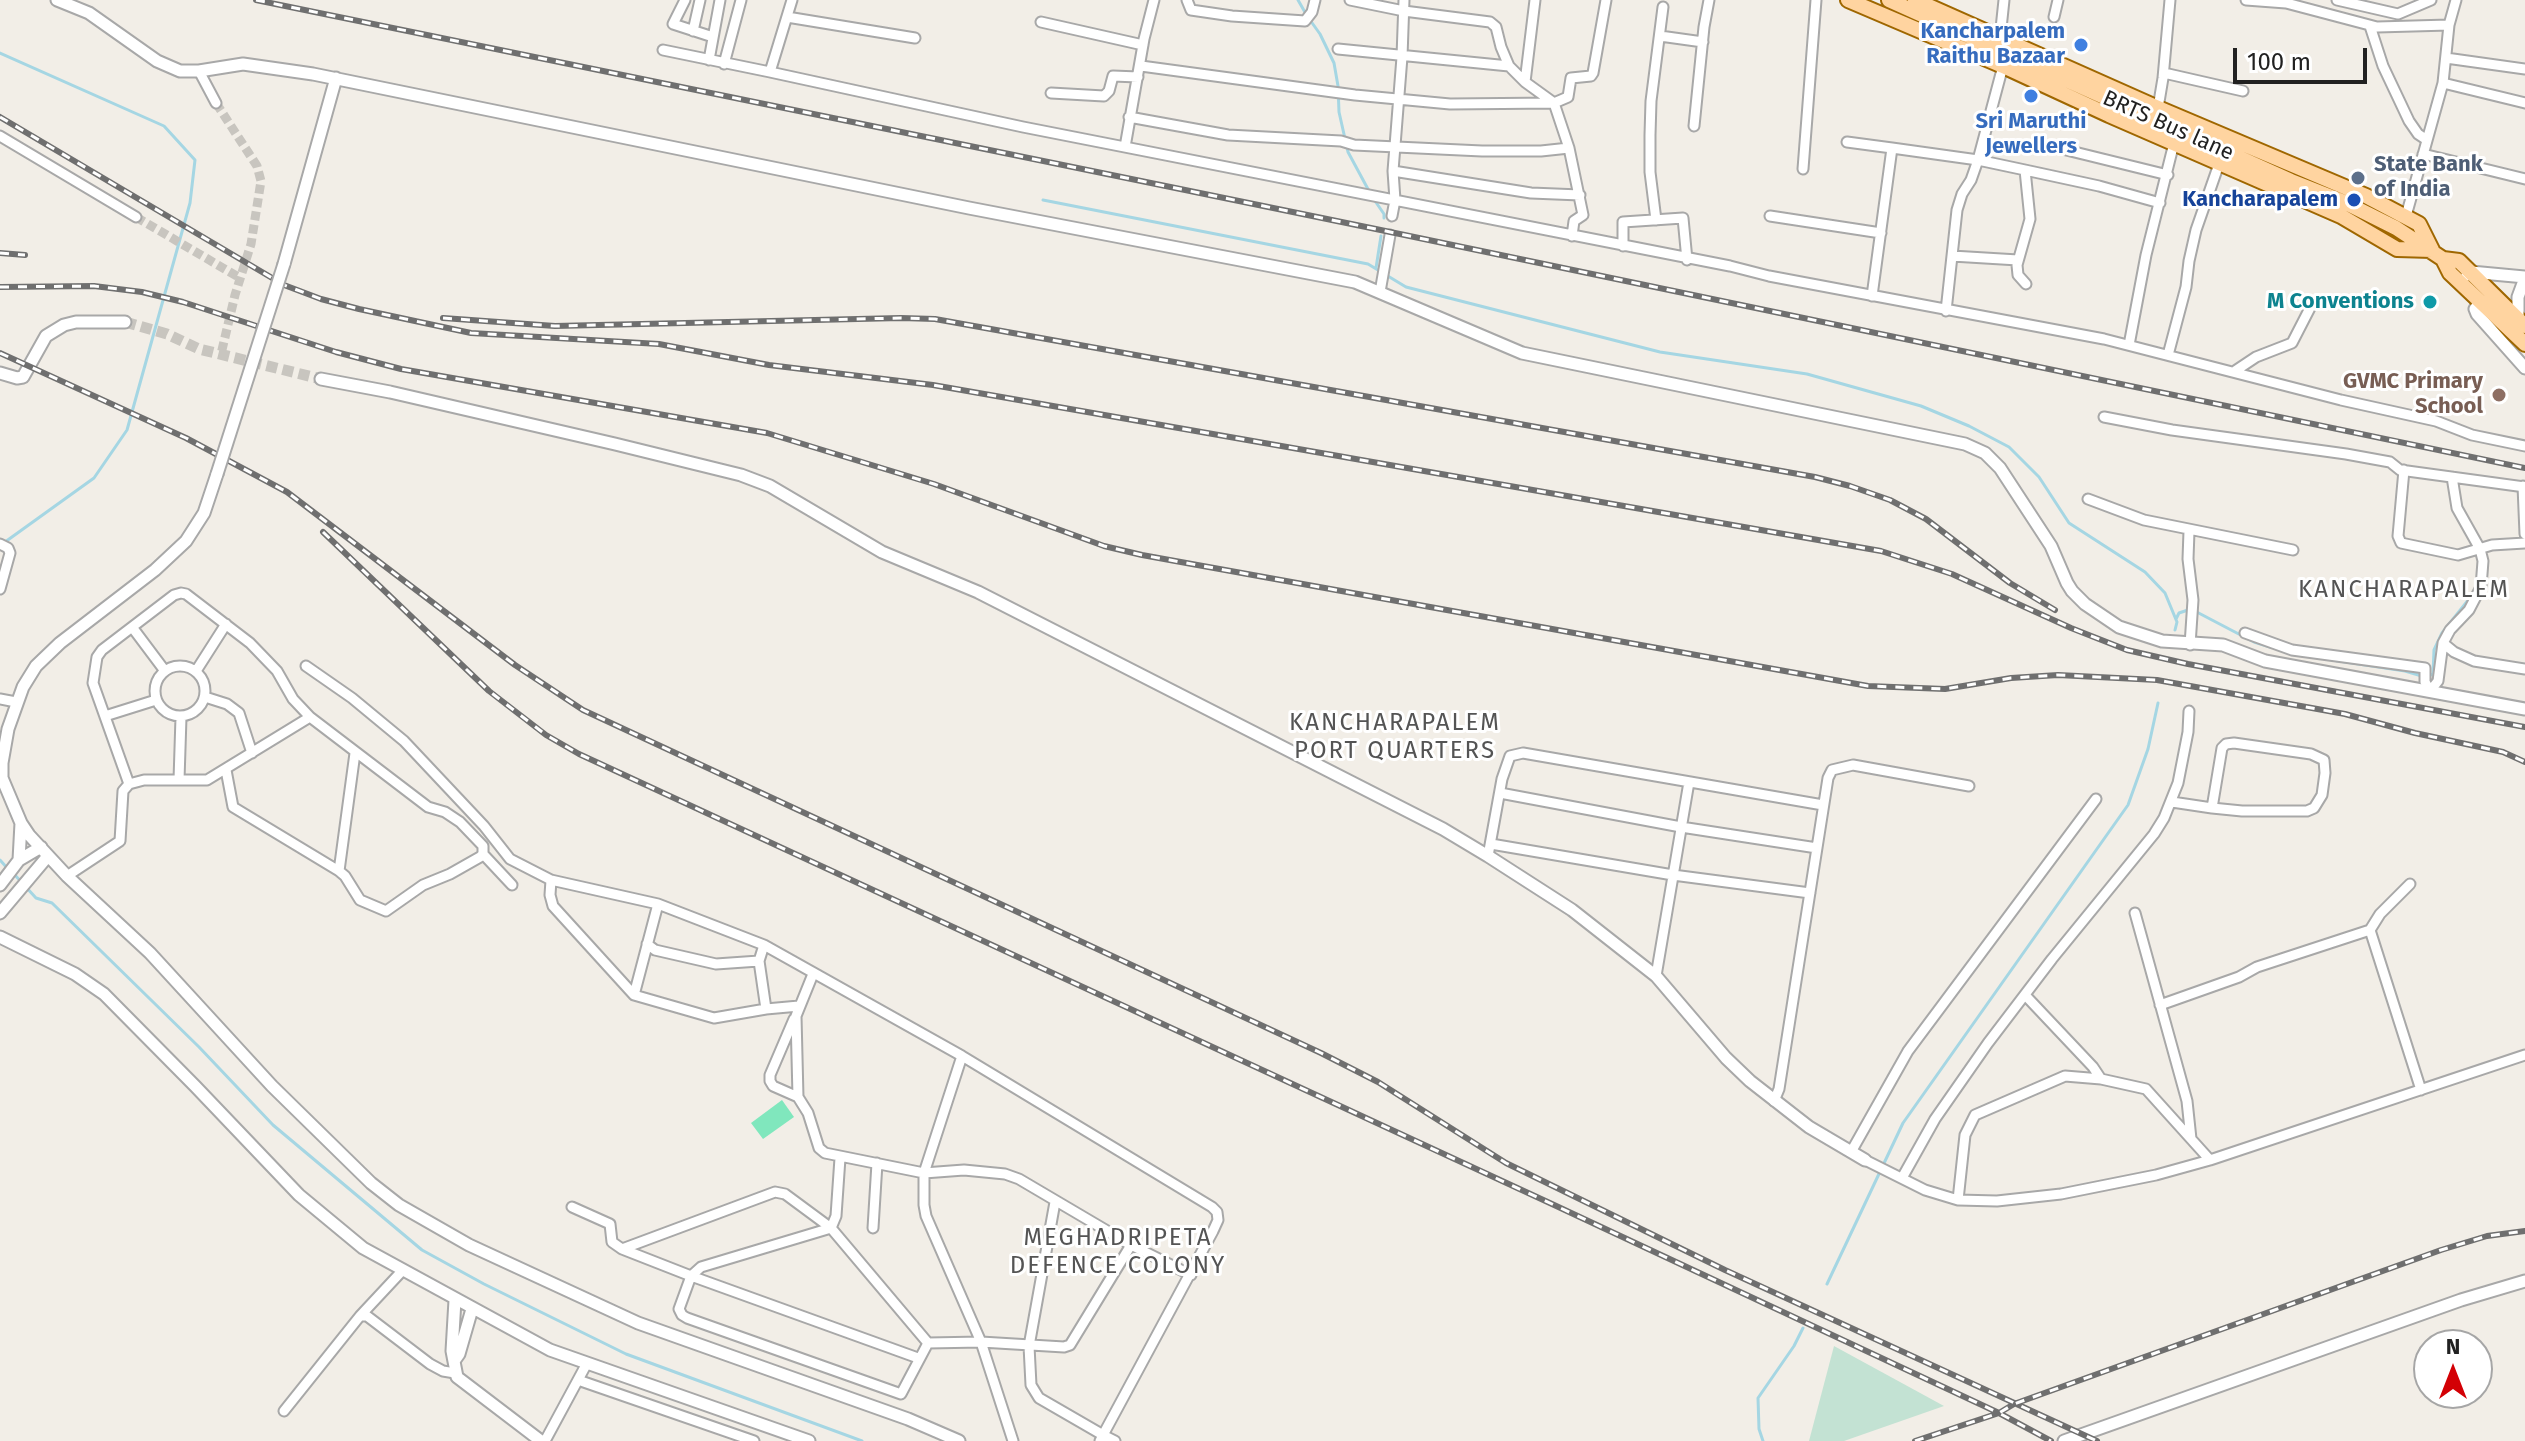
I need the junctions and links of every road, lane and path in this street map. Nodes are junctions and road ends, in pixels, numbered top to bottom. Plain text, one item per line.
1 (57, 0) edge
2 (685, 0) edge
3 (700, 0) edge
4 (720, 0) edge
5 (741, 0) edge
6 (792, 0) edge
7 (1154, 0) edge
8 (1187, 0) edge
9 (1315, 0) edge
10 (1350, 0) edge
11 (1404, 0) edge
12 (1535, 0) edge
13 (1606, 0) edge
14 (1709, 0) edge
15 (1816, 0) edge
16 (1848, 0) edge
17 (1889, 0) edge
18 (1915, 0) edge
19 (2004, 0) edge
20 (2058, 0) edge
21 (2170, 0) edge
22 (2246, 0) edge
23 (2337, 0) edge
24 (2431, 0) edge
25 (2456, 0) edge
26 (2287, 2) edge
27 (1934, 4) edge
28 (1663, 7) dead end
29 (1404, 11) junction
30 (787, 17) junction
31 (2054, 17) dead end
32 (1041, 22) dead end
33 (2449, 25) junction
34 (2370, 26) junction
35 (693, 31) junction
36 (1660, 36) junction
37 (713, 37) junction
38 (915, 38) dead end
39 (2000, 38) junction
40 (1703, 42) junction
41 (1143, 45) junction
42 (1338, 49) dead end
43 (663, 50) dead end
44 (1402, 57) junction
45 (2446, 58) junction
46 (709, 60) junction
47 (724, 64) junction
48 (1141, 66) junction
49 (1509, 66) junction
50 (2003, 66) junction
51 (2525, 69) edge
52 (199, 71) junction
53 (770, 72) junction
54 (2164, 73) junction
55 (1138, 77) junction
56 (336, 78) junction
57 (1525, 82) junction
58 (2443, 83) junction
59 (2243, 91) dead end
60 (1051, 93) dead end
61 (1399, 99) junction
62 (216, 103) tunnel mouth
63 (1554, 103) junction
64 (2525, 103) edge
65 (2158, 108) junction
66 (1129, 117) junction
67 (1694, 126) dead end
68 (0, 136) edge
69 (2427, 140) junction
70 (1847, 142) dead end
71 (2174, 143) junction
72 (1396, 146) junction
73 (2050, 146) dead end
74 (1125, 147) junction
75 (1569, 148) junction
76 (1892, 148) junction
77 (2423, 154) junction
78 (1978, 160) junction
79 (2219, 164) junction
80 (1803, 169) dead end
81 (2025, 170) junction
82 (1393, 171) junction
83 (2168, 175) junction
84 (2525, 179) edge
85 (1580, 195) junction
86 (1395, 200) junction
87 (2160, 203) junction
88 (1392, 216) dead end
89 (1770, 216) dead end
90 (2406, 216) junction
91 (136, 217) tunnel mouth
92 (1656, 220) junction
93 (1881, 233) junction
94 (1390, 235) dead end
95 (1572, 236) junction
96 (1623, 246) junction
97 (2438, 254) junction
98 (1952, 256) junction
99 (1687, 260) junction
100 (2018, 260) junction
101 (2471, 272) junction
102 (2525, 278) edge
103 (2460, 283) junction
104 (2026, 284) dead end
105 (1380, 292) junction
106 (1872, 296) junction
107 (2479, 303) junction
108 (2310, 308) dead end
109 (1946, 311) junction
110 (125, 322) tunnel mouth
111 (2521, 332) edge
112 (2129, 345) junction
113 (2168, 355) junction
114 (2525, 368) edge
115 (2235, 371) junction
116 (0, 373) edge
117 (321, 379) tunnel mouth
118 (2104, 417) dead end
119 (2525, 446) edge
120 (2404, 470) junction
121 (2456, 477) junction
122 (2524, 486) edge
123 (2088, 499) dead end
124 (2189, 531) junction
125 (2525, 534) edge
126 (2525, 543) edge
127 (4, 546) edge
128 (2293, 550) dead end
129 (2477, 550) junction
130 (0, 589) edge
131 (226, 624) junction
132 (132, 627) junction
133 (2245, 633) dead end
134 (2443, 643) junction
135 (2185, 644) junction
136 (306, 666) dead end
137 (2525, 669) edge
138 (165, 671) junction
139 (196, 671) junction
140 (2428, 687) junction
141 (205, 697) junction
142 (0, 699) edge
143 (156, 700) junction
144 (16, 702) junction
145 (2525, 709) edge
146 (2189, 711) dead end
147 (105, 716) junction
148 (181, 717) junction
149 (310, 717) junction
150 (252, 753) junction
151 (355, 753) junction
152 (226, 770) junction
153 (179, 780) junction
154 (1689, 782) junction
155 (129, 784) junction
156 (1969, 786) dead end
157 (1500, 793) junction
158 (2096, 799) dead end
159 (2172, 802) junction
160 (1823, 805) junction
161 (2212, 808) junction
162 (21, 823) junction
163 (1681, 827) junction
164 (1817, 848) junction
165 (1490, 850) junction
166 (44, 852) junction
167 (483, 854) junction
168 (17, 862) junction
169 (339, 871) junction
170 (1673, 875) junction
171 (67, 876) junction
172 (551, 880) junction
173 (2410, 884) dead end
174 (0, 885) edge
175 (512, 885) dead end
176 (1810, 893) junction
177 (658, 904) junction
178 (3, 909) edge
179 (2135, 913) dead end
180 (2370, 930) junction
181 (0, 937) edge
182 (647, 944) junction
183 (764, 945) junction
184 (759, 961) junction
185 (813, 974) junction
186 (1656, 976) junction
187 (634, 995) junction
188 (2025, 995) junction
189 (2160, 1005) junction
190 (766, 1009) junction
191 (798, 1011) junction
192 (2525, 1055) edge
193 (962, 1056) junction
194 (2101, 1079) junction
195 (2421, 1090) junction
196 (798, 1097) junction
197 (1774, 1101) junction
198 (2191, 1139) junction
199 (1851, 1152) junction
200 (840, 1158) junction
201 (1865, 1160) joint
202 (2210, 1160) junction
203 (877, 1163) junction
204 (924, 1173) junction
205 (1898, 1176) junction
206 (1958, 1200) junction
207 (1055, 1202) junction
208 (572, 1207) dead end
209 (831, 1228) junction
210 (873, 1228) dead end
211 (1131, 1245) junction
212 (622, 1249) junction
213 (402, 1271) junction
214 (1191, 1275) junction
215 (691, 1276) junction
216 (2525, 1281) edge
217 (455, 1300) junction
218 (472, 1309) junction
219 (360, 1316) junction
220 (981, 1342) junction
221 (928, 1343) junction
222 (1029, 1346) junction
223 (918, 1358) junction
224 (586, 1365) junction
225 (455, 1367) junction
226 (578, 1380) junction
227 (284, 1411) dead end
228 (1102, 1438) edge
229 (543, 1441) edge
230 (754, 1441) edge
231 (809, 1441) edge
232 (959, 1441) edge
233 (1013, 1441) edge
234 (1115, 1441) edge
235 (2064, 1441) edge

1 - 52 street
2 - 35 street
3 - 35 street
4 - 37 street
5 - 47 street
6 - 30 street
7 - 41 street
8 - 9 street
10 - 29 street
11 - 29 street
12 - 57 street
13 - 63 street
14 - 40 street
15 - 80 street
16 - 50 main road
17 - 97 main road, BRTS Bus lane
18 - 27 main road
19 - 39 street
20 - 31 street
21 - 54 street
22 - 26 street
23 - 24 street
25 - 33 street
26 - 34 street
27 - 39 main road
28 - 36 street
29 - 44 street
29 - 49 street
30 - 38 street
30 - 53 street
32 - 41 street
33 - 34 street
33 - 45 street
34 - 69 street
35 - 37 street
36 - 40 street
36 - 92 street
37 - 46 street
39 - 65 main road
40 - 67 street
41 - 48 street
42 - 44 street
43 - 46 street
44 - 49 street
44 - 61 street
45 - 51 street
45 - 58 street
46 - 47 street
47 - 53 street
48 - 55 street
48 - 61 street
49 - 57 street
50 - 71 main road
50 - 78 street
52 - 56 street
52 - 62 street
53 - 74 street
54 - 59 street
54 - 65 street
55 - 60 street
55 - 66 street
56 - 105 street
56 - 144 street, bridge
57 - 63 street
58 - 64 street
58 - 69 street
61 - 63 street
61 - 72 street
63 - 75 street
65 - 90 main road
66 - 72 street
66 - 74 street
68 - 91 street
69 - 77 street
70 - 76 street
71 - 79 main road
71 - 83 street
72 - 75 street
72 - 82 street
73 - 83 street
74 - 86 street
75 - 85 street
76 - 78 street
76 - 93 street
77 - 84 street
77 - 90 street
78 - 81 street
78 - 98 street
79 - 97 main road
79 - 113 street
81 - 87 street
81 - 100 street
82 - 85 street
82 - 86 street
83 - 87 street
85 - 95 street
86 - 88 street
86 - 95 street
87 - 112 street
89 - 93 street
90 - 97 main road
92 - 96 street
92 - 99 street
93 - 106 street
94 - 105 street
95 - 96 street
96 - 99 street
97 - 101 main road
97 - 103 main road
98 - 100 street
98 - 109 street
99 - 106 street
100 - 104 street
101 - 102 street
101 - 103 street
101 - 111 main road
102 - 111 street
103 - 107 main road
105 - 135 street
106 - 109 street
107 - 111 main road
107 - 114 street
108 - 115 street
109 - 112 street
110 - 116 street
112 - 113 street
113 - 115 street
115 - 119 street
117 - 165 street
118 - 120 street
120 - 121 street
120 - 129 street
121 - 122 street
121 - 129 street
122 - 125 street
123 - 124 street
124 - 128 street
124 - 135 street
126 - 129 street
127 - 130 street
129 - 134 street
131 - 132 street
131 - 139 street
131 - 149 street
132 - 138 street
132 - 147 street
133 - 140 street
134 - 137 street
134 - 140 street
135 - 140 street
136 - 172 street
138 - 139 street
138 - 143 street
139 - 141 street
140 - 145 street
141 - 148 street
141 - 150 street
142 - 144 street
143 - 147 street
143 - 148 street
144 - 162 street
146 - 159 street
147 - 155 street
148 - 153 street
149 - 150 street
149 - 151 street
150 - 152 street
151 - 167 street
151 - 169 street
152 - 153 street
152 - 169 street
153 - 155 street
154 - 157 street
154 - 160 street
154 - 163 street
155 - 171 street
156 - 160 street
157 - 163 street
157 - 165 street
158 - 199 street
159 - 161 street
159 - 188 street
160 - 164 street
161 - 161 street
162 - 166 street
162 - 168 street
163 - 164 street
163 - 170 street
164 - 176 street
165 - 170 street
165 - 186 street
166 - 168 street
166 - 171 street
166 - 178 street
167 - 169 street
167 - 175 street
168 - 174 street
170 - 176 street
170 - 186 street
171 - 232 street
172 - 177 street
172 - 187 street
173 - 180 street
176 - 197 street
177 - 182 street
177 - 183 street
179 - 189 street
180 - 189 street
180 - 195 street
181 - 213 street
182 - 184 street
182 - 187 street
183 - 184 street
183 - 185 street
184 - 190 street
185 - 191 street
185 - 193 street
186 - 197 street
187 - 190 street
188 - 194 street
188 - 205 street
189 - 198 street
190 - 191 street
191 - 196 street
191 - 196 street
192 - 195 street
193 - 204 street
193 - 214 street
194 - 198 street
194 - 206 street
195 - 202 street
196 - 200 street
197 - 199 street
198 - 202 street
199 - 201 street
200 - 203 street
200 - 209 street
201 - 205 street
202 - 206 street
203 - 204 street
203 - 210 street
204 - 207 street
204 - 220 street
205 - 206 street
207 - 211 street
207 - 222 street
208 - 212 street
209 - 212 street
209 - 215 street
209 - 221 street
211 - 214 street
211 - 222 street
212 - 215 street
213 - 217 street
213 - 219 street
214 - 228 street
215 - 223 street
215 - 223 street
216 - 235 street
217 - 218 street
217 - 225 street
218 - 224 street
218 - 225 street
219 - 225 street
219 - 227 street
220 - 221 street
220 - 222 street
220 - 233 street
221 - 223 street
222 - 228 street
224 - 226 street
224 - 231 street
225 - 229 street
226 - 229 street
226 - 230 street
228 - 234 street

